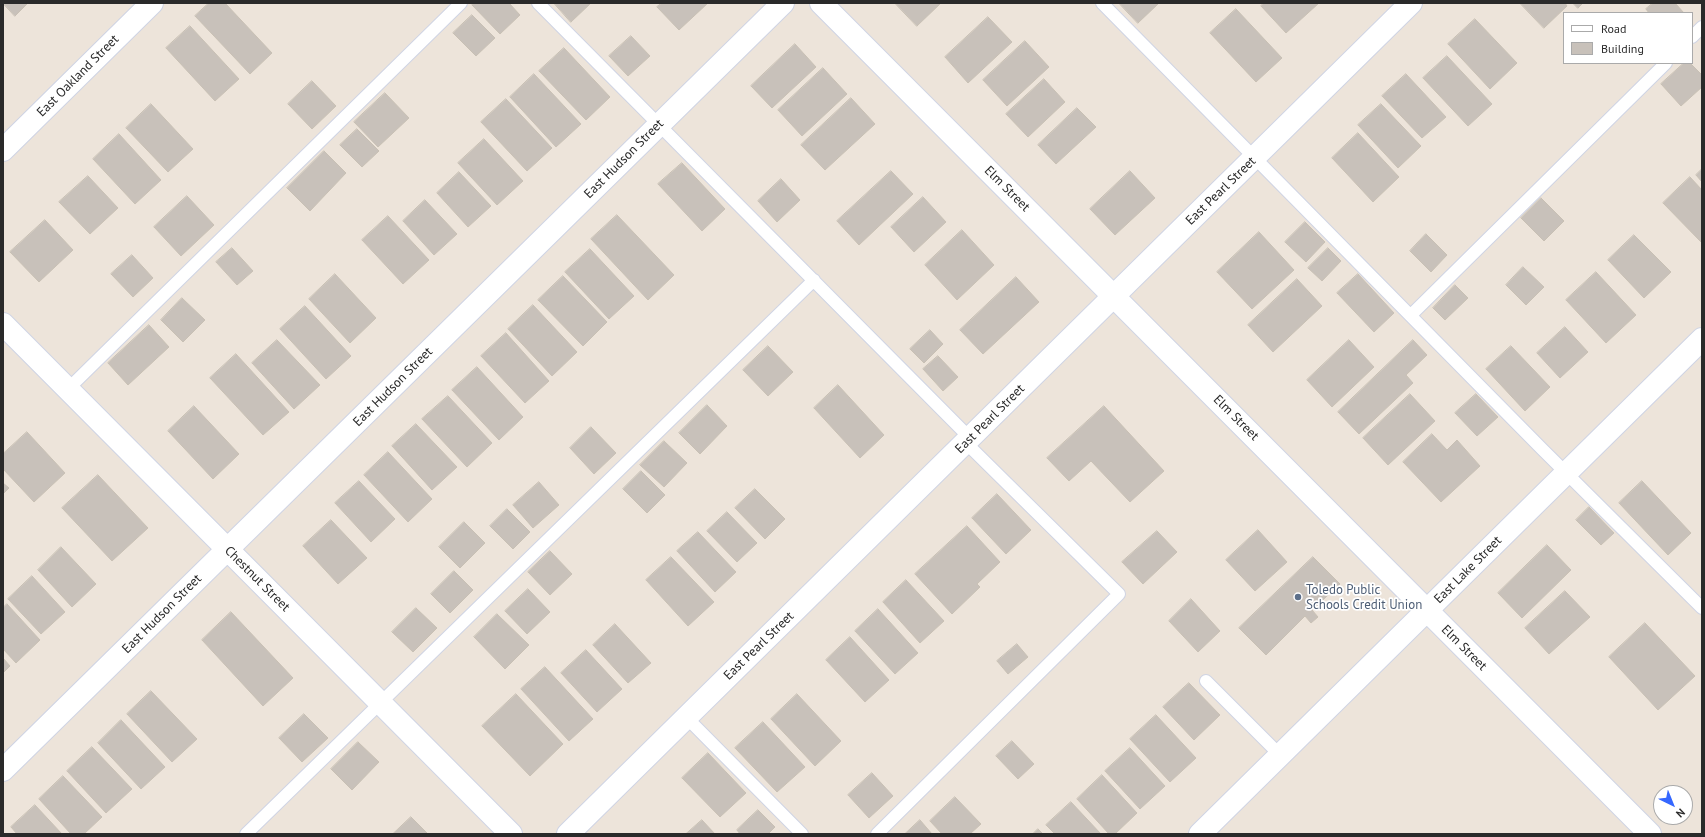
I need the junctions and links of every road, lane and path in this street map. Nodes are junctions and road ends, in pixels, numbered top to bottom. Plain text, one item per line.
1 (152, 3) edge
2 (461, 3) edge
3 (538, 3) edge
4 (783, 3) edge
5 (821, 3) edge
6 (1102, 3) edge
7 (1411, 3) edge
8 (1702, 27) edge
9 (1693, 36) edge
10 (1665, 64) edge
11 (659, 124) junction
12 (3, 150) edge
13 (1255, 158) junction
14 (814, 280) junction
15 (1114, 296) junction
16 (1411, 315) junction
17 (3, 324) edge
18 (1702, 339) edge
19 (68, 389) junction
20 (968, 440) junction
21 (1566, 473) junction
22 (228, 550) junction
23 (1702, 608) edge
24 (1427, 611) junction
25 (1206, 681) dead end
26 (380, 702) junction
27 (686, 717) junction
28 (1280, 755) junction
29 (3, 770) edge
30 (246, 834) edge
31 (511, 834) edge
32 (568, 834) edge
33 (802, 834) edge
34 (877, 834) edge
35 (1200, 834) edge
36 (1650, 834) edge

1 - 12 street, East Oakland Street
2 - 19 lane
3 - 11 lane
4 - 11 street, East Hudson Street
5 - 15 street, Elm Street
6 - 13 lane
7 - 13 street, East Pearl Street
8 - 9 lane
10 - 16 lane
11 - 14 lane
11 - 22 street, East Hudson Street
13 - 15 street, East Pearl Street
13 - 16 lane
14 - 20 lane
14 - 26 lane
15 - 20 street, East Pearl Street
15 - 24 street, Elm Street
16 - 21 lane
17 - 19 street, Chestnut Street
18 - 21 street, East Lake Street
19 - 22 street, Chestnut Street
20 - 27 street, East Pearl Street
20 - 34 lane
21 - 23 lane
21 - 24 street, East Lake Street
22 - 26 street, Chestnut Street
22 - 29 street, East Hudson Street
24 - 28 street, East Lake Street
24 - 36 street, Elm Street
25 - 28 lane
26 - 30 lane
26 - 31 street, Chestnut Street
27 - 32 street, East Pearl Street
27 - 33 lane
28 - 35 street, East Lake Street

